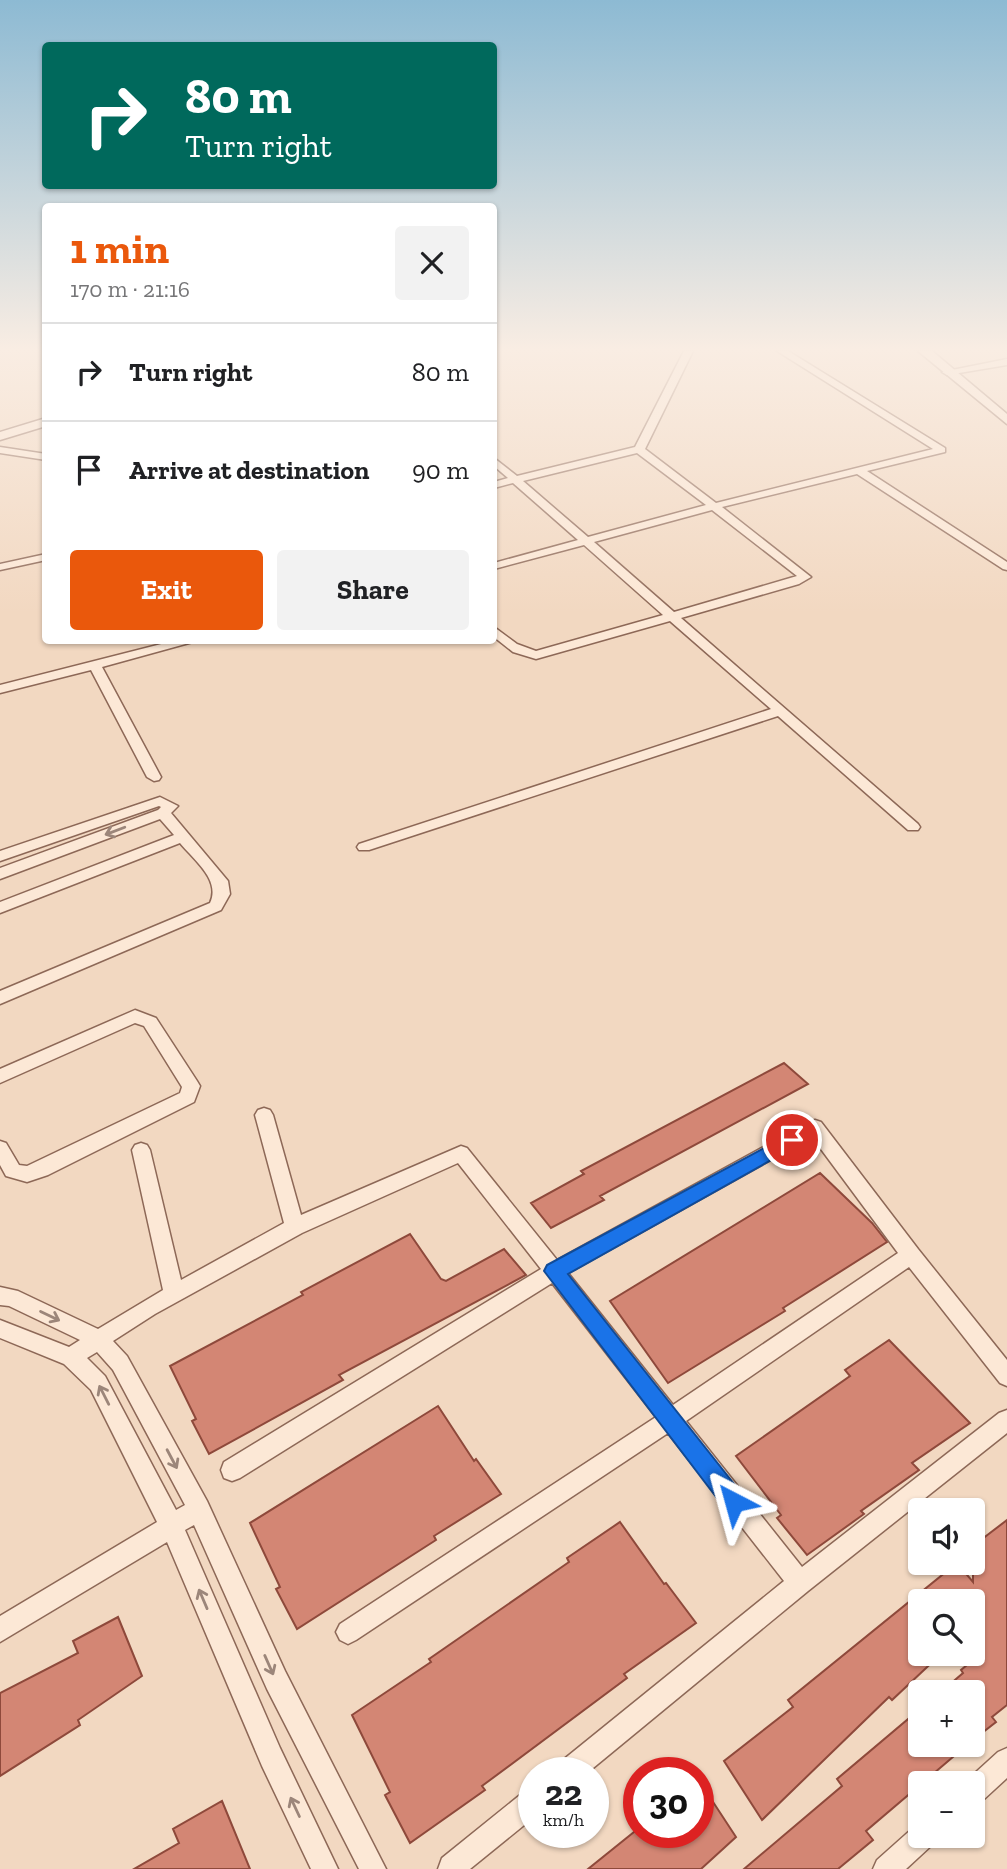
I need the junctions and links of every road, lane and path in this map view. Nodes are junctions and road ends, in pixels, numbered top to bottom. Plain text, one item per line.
1 (645, 438) edge
2 (923, 438) edge
3 (0, 450) edge
4 (639, 450) junction
5 (42, 456) edge
6 (497, 464) edge
7 (858, 470) junction
8 (514, 479) junction
9 (497, 484) edge
10 (715, 506) junction
11 (585, 541) junction
12 (42, 557) edge
13 (497, 565) edge
14 (0, 567) edge
15 (1007, 567) edge
16 (672, 617) junction
17 (497, 634) edge
18 (178, 644) edge
19 (95, 665) junction
20 (0, 689) edge
21 (779, 710) junction
22 (154, 777) dead end
23 (163, 813) junction
24 (913, 827) dead end
25 (183, 837) junction
26 (364, 847) dead end
27 (0, 856) edge
28 (0, 874) edge
29 (0, 908) edge
30 (0, 998) edge
31 (0, 1076) edge
32 (264, 1115) dead end
33 (0, 1148) edge
34 (141, 1150) dead end
35 (295, 1227) junction
36 (911, 1255) junction
37 (554, 1271) junction
38 (174, 1294) junction
39 (0, 1296) edge
40 (0, 1329) edge
41 (98, 1339) junction
42 (71, 1357) junction
43 (1007, 1377) edge
44 (669, 1420) junction
45 (1007, 1420) edge
46 (232, 1471) dead end
47 (199, 1509) junction
48 (172, 1527) junction
49 (800, 1583) junction
50 (0, 1630) edge
51 (348, 1632) dead end
52 (587, 1757) edge
53 (1007, 1761) edge
54 (985, 1780) edge
55 (518, 1813) edge
56 (910, 1848) edge
57 (451, 1867) dead end
58 (325, 1869) edge
59 (373, 1869) edge
60 (886, 1869) edge

1 - 4 street
2 - 7 street
3 - 5 street
4 - 8 street
4 - 10 street
6 - 8 street
7 - 10 street
7 - 15 street
8 - 9 street
8 - 11 street
10 - 11 street
10 - 16 street
11 - 13 street
11 - 16 street
12 - 14 street
16 - 17 street
16 - 21 street
18 - 19 street
19 - 20 street
19 - 22 street
21 - 24 street
21 - 26 street
23 - 25 street
23 - 27 street
23 -> 28 street
25 - 29 street
25 - 30 street
31 - 33 street
32 - 35 street
34 - 38 street
35 - 37 street
35 - 38 street
36 - 37 street
36 - 43 street
36 - 44 street
37 - 44 street
37 - 46 street
38 - 41 street
39 -> 41 street
40 - 42 street
41 - 42 street
41 -> 47 street
48 -> 42 street
44 - 49 street
44 - 51 street
45 - 49 street
47 - 48 street
47 -> 59 street
48 - 50 street
58 -> 48 street
49 - 52 street
53 - 54 street
55 - 57 street
56 - 60 street

